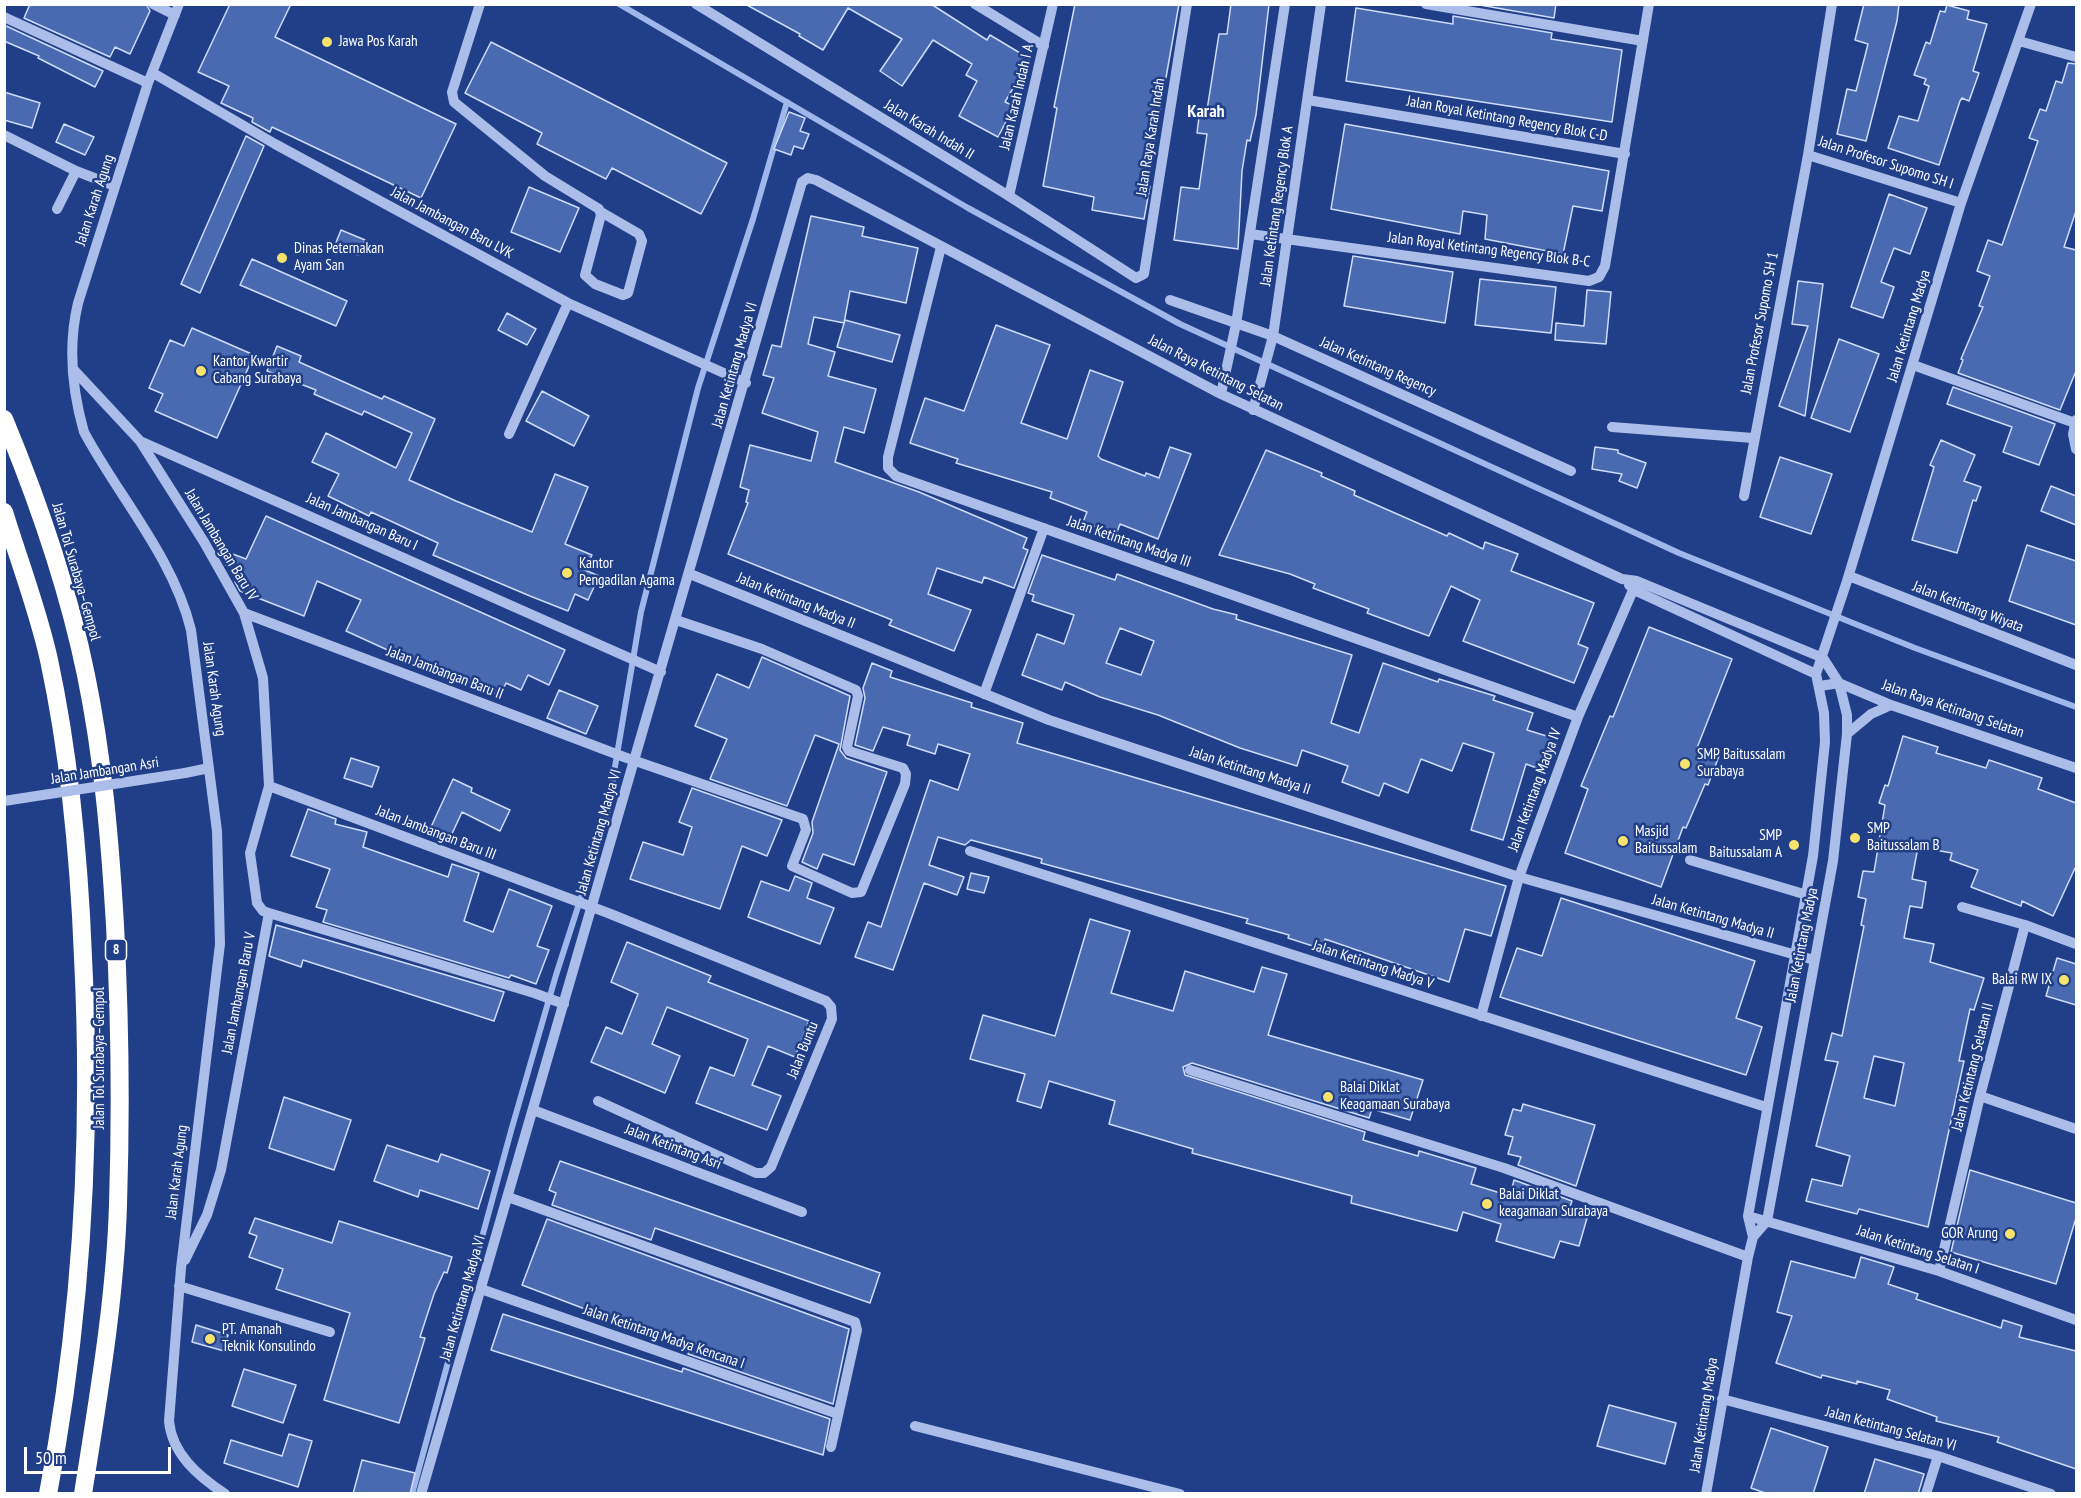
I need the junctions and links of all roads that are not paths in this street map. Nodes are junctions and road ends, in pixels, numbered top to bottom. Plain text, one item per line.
1 (153, 4) edge
2 (480, 4) edge
3 (696, 4) edge
4 (975, 4) edge
5 (1053, 4) edge
6 (1187, 4) edge
7 (1284, 4) edge
8 (1321, 4) edge
9 (1426, 4) edge
10 (1649, 4) edge
11 (1832, 4) edge
12 (2031, 4) edge
13 (177, 10) edge
14 (4, 17) edge
15 (1643, 41) junction
16 (2019, 41) junction
17 (1044, 46) junction
18 (2076, 57) edge
19 (151, 78) junction
20 (1308, 100) junction
21 (4, 135) edge
22 (1625, 154) junction
23 (1808, 154) junction
24 (76, 171) junction
25 (805, 178) joint
26 (115, 186) junction
27 (1009, 196) junction
28 (1961, 203) junction
29 (57, 209) dead end
30 (601, 212) junction
31 (1250, 234) junction
32 (1287, 239) junction
33 (941, 247) junction
34 (1144, 274) joint
35 (1170, 300) dead end
36 (568, 303) junction
37 (1236, 324) junction
38 (1271, 341) junction
39 (1913, 365) junction
40 (72, 368) junction
41 (746, 383) junction
42 (1221, 394) junction
43 (1253, 410) junction
44 (4, 419) edge
45 (2076, 421) edge
46 (1612, 427) dead end
47 (508, 434) dead end
48 (1754, 438) junction
49 (140, 441) junction
50 (2076, 449) edge
51 (1571, 471) dead end
52 (1744, 496) dead end
53 (4, 512) edge
54 (1044, 528) junction
55 (690, 574) junction
56 (1848, 578) junction
57 (1635, 586) junction
58 (244, 613) junction
59 (676, 620) junction
60 (1822, 658) junction
61 (2076, 665) edge
62 (661, 672) junction
63 (1816, 674) junction
64 (1839, 683) junction
65 (1820, 686) junction
66 (984, 694) junction
67 (1891, 705) junction
68 (1578, 717) junction
69 (1847, 734) junction
70 (635, 761) junction
71 (209, 768) junction
72 (2076, 768) edge
73 (269, 786) junction
74 (4, 801) edge
75 (970, 851) dead end
76 (1690, 860) dead end
77 (1519, 877) junction
78 (1807, 895) junction
79 (587, 906) junction
80 (1962, 907) dead end
81 (270, 913) junction
82 (2025, 925) junction
83 (2076, 944) edge
84 (1794, 956) junction
85 (1814, 960) junction
86 (564, 1004) junction
87 (1480, 1016) junction
88 (1190, 1070) dead end
89 (1980, 1096) junction
90 (598, 1101) dead end
91 (1767, 1107) junction
92 (533, 1110) junction
93 (2076, 1129) edge
94 (508, 1197) junction
95 (802, 1212) dead end
96 (1748, 1216) junction
97 (1767, 1221) junction
98 (1754, 1237) junction
99 (1748, 1257) junction
100 (181, 1268) junction
101 (1939, 1271) junction
102 (179, 1286) junction
103 (481, 1290) junction
104 (2076, 1320) edge
105 (330, 1332) dead end
106 (1722, 1399) junction
107 (838, 1414) junction
108 (915, 1426) dead end
109 (831, 1447) dead end
110 (1938, 1456) junction
111 (48, 1494) edge
112 (83, 1494) edge
113 (225, 1494) edge
114 (421, 1494) edge
115 (1180, 1494) edge
116 (1707, 1494) edge
117 (1926, 1494) edge
118 (2051, 1494) edge

1 - 13 street
2 - 30 street
3 - 27 street, Jalan Karah Indah II
4 - 17 street
5 - 17 street, Jalan Karah Indah I A
6 - 34 street, Jalan Raya Karah Indah
7 - 31 street, Jalan Ketintang Regency Blok A
8 - 20 street, Jalan Ketintang Regency Blok A
9 - 15 street
10 - 15 street, Jalan Royal Ketintang Regency Blok C-D
11 - 23 street, Jalan Profesor Supomo SH I
12 - 16 street, Jalan Ketintang Madya
13 - 19 street, Jalan Karah Agung
14 - 19 street, Jalan Jambangan Baru LVK
15 - 22 street, Jalan Royal Ketintang Regency Blok C-D
16 - 18 street
16 - 28 street, Jalan Ketintang Madya
17 - 27 street, Jalan Karah Indah I A
19 - 26 street, Jalan Karah Agung
19 - 36 street, Jalan Jambangan Baru LVK
20 - 22 street, Jalan Royal Ketintang Regency Blok C-D
20 - 32 street, Jalan Ketintang Regency Blok A
21 - 24 street
22 - 32 street, Jalan Royal Ketintang Regency Blok B-C
23 - 28 street, Jalan Profesor Supomo SH I
23 - 48 street, Jalan Profesor Supomo SH 1
24 - 26 street
24 - 29 street
25 - 33 street, Jalan Raya Ketintang Selatan
25 - 41 street, Jalan Ketintang Madya VI
26 - 40 street, Jalan Karah Agung
27 - 34 street, Jalan Karah Indah II
28 - 39 street, Jalan Ketintang Madya
30 - 30 street
31 - 32 street, Jalan Royal Ketintang Regency Blok B-C
31 - 37 street, Jalan Ketintang Regency Blok A
32 - 38 street, Jalan Ketintang Regency Blok A
33 - 42 street, Jalan Raya Ketintang Selatan
33 - 54 street, Jalan Ketintang Madya III
35 - 37 street, Jalan Ketintang Regency
36 - 41 street, Jalan Jambangan Baru LVK
36 - 47 street
37 - 38 street, Jalan Ketintang Regency
37 - 42 street, Jalan Ketintang Regency Blok A
38 - 43 street, Jalan Ketintang Regency Blok A
38 - 51 street, Jalan Ketintang Regency
39 - 45 street
39 - 56 street, Jalan Ketintang Madya
40 - 49 street, Jalan Jambangan Baru I
40 - 71 street, Jalan Karah Agung
41 - 55 street, Jalan Ketintang Madya VI
42 - 43 street, Jalan Raya Ketintang Selatan
43 - 57 street, Jalan Raya Ketintang Selatan
44 - 112 highway, Jalan Tol Surabaya–Gempol / 8
45 - 50 street
46 - 48 street
48 - 52 street, Jalan Profesor Supomo SH 1
49 - 58 street, Jalan Jambangan Baru IV
49 - 62 street, Jalan Jambangan Baru I
53 - 111 highway, Jalan Tol Surabaya–Gempol / 8
54 - 66 street
54 - 68 street, Jalan Ketintang Madya III
55 - 59 street, Jalan Ketintang Madya VI
55 - 66 street, Jalan Ketintang Madya II
56 - 60 street, Jalan Ketintang Madya
56 - 61 street, Jalan Ketintang Wiyata
57 - 60 street, Jalan Raya Ketintang Selatan
57 - 63 street, Jalan Raya Ketintang Selatan
57 - 68 street, Jalan Ketintang Madya IV
58 - 70 street, Jalan Jambangan Baru II
58 - 73 street, Jalan Jambangan Baru IV
59 - 62 street, Jalan Ketintang Madya VI
59 - 70 street, Jalan Jambangan Baru II
60 - 63 street, Jalan Ketintang Madya
60 - 64 street, Jalan Ketintang Madya
62 - 70 street, Jalan Ketintang Madya VI
63 - 65 street, Jalan Ketintang Madya
64 - 65 street
64 - 67 street, Jalan Raya Ketintang Selatan
64 - 69 street, Jalan Ketintang Madya
65 - 78 street, Jalan Ketintang Madya
66 - 77 street, Jalan Ketintang Madya II
67 - 69 street
67 - 72 street, Jalan Raya Ketintang Selatan
68 - 77 street, Jalan Ketintang Madya IV
69 - 85 street, Jalan Ketintang Madya
70 - 79 street, Jalan Ketintang Madya VI
71 - 74 street, Jalan Jambangan Asri, bridge
71 - 100 street, Jalan Karah Agung
73 - 79 street, Jalan Jambangan Baru III
73 - 81 street, Jalan Jambangan Baru IV
75 - 87 street, Jalan Ketintang Madya V
76 - 78 street
77 - 84 street, Jalan Ketintang Madya II
77 - 87 street, Jalan Ketintang Madya IV
78 - 84 street, Jalan Ketintang Madya
79 - 86 street, Jalan Ketintang Madya VI
79 - 90 street, Jalan Buntu
80 - 82 street
81 - 86 street
81 - 100 street, Jalan Jambangan Baru V
82 - 83 street
82 - 89 street, Jalan Ketintang Selatan II
84 - 85 street, Jalan Ketintang Madya II
84 - 91 street, Jalan Ketintang Madya
85 - 97 street, Jalan Ketintang Madya
86 - 92 street, Jalan Ketintang Madya VI
87 - 91 street, Jalan Ketintang Madya V
88 - 99 street
89 - 93 street
89 - 101 street, Jalan Ketintang Selatan II
91 - 96 street, Jalan Ketintang Madya
92 - 94 street, Jalan Ketintang Madya VI
92 - 95 street, Jalan Ketintang Asri
94 - 103 street, Jalan Ketintang Madya VI
94 - 107 street
96 - 97 street, Jalan Ketintang Selatan I
96 - 98 street, Jalan Ketintang Madya
97 - 98 street, Jalan Ketintang Madya
97 - 101 street, Jalan Ketintang Selatan I
98 - 99 street, Jalan Ketintang Madya
99 - 106 street, Jalan Ketintang Madya
100 - 102 street, Jalan Karah Agung
101 - 104 street, Jalan Ketintang Selatan I
102 - 105 street
102 - 113 street, Jalan Karah Agung
103 - 107 street, Jalan Ketintang Madya Kencana I
103 - 114 street, Jalan Ketintang Madya VI
106 - 110 street, Jalan Ketintang Selatan VI
106 - 116 street, Jalan Ketintang Madya
107 - 109 street
108 - 115 street
110 - 117 street
110 - 118 street, Jalan Ketintang Selatan VI

